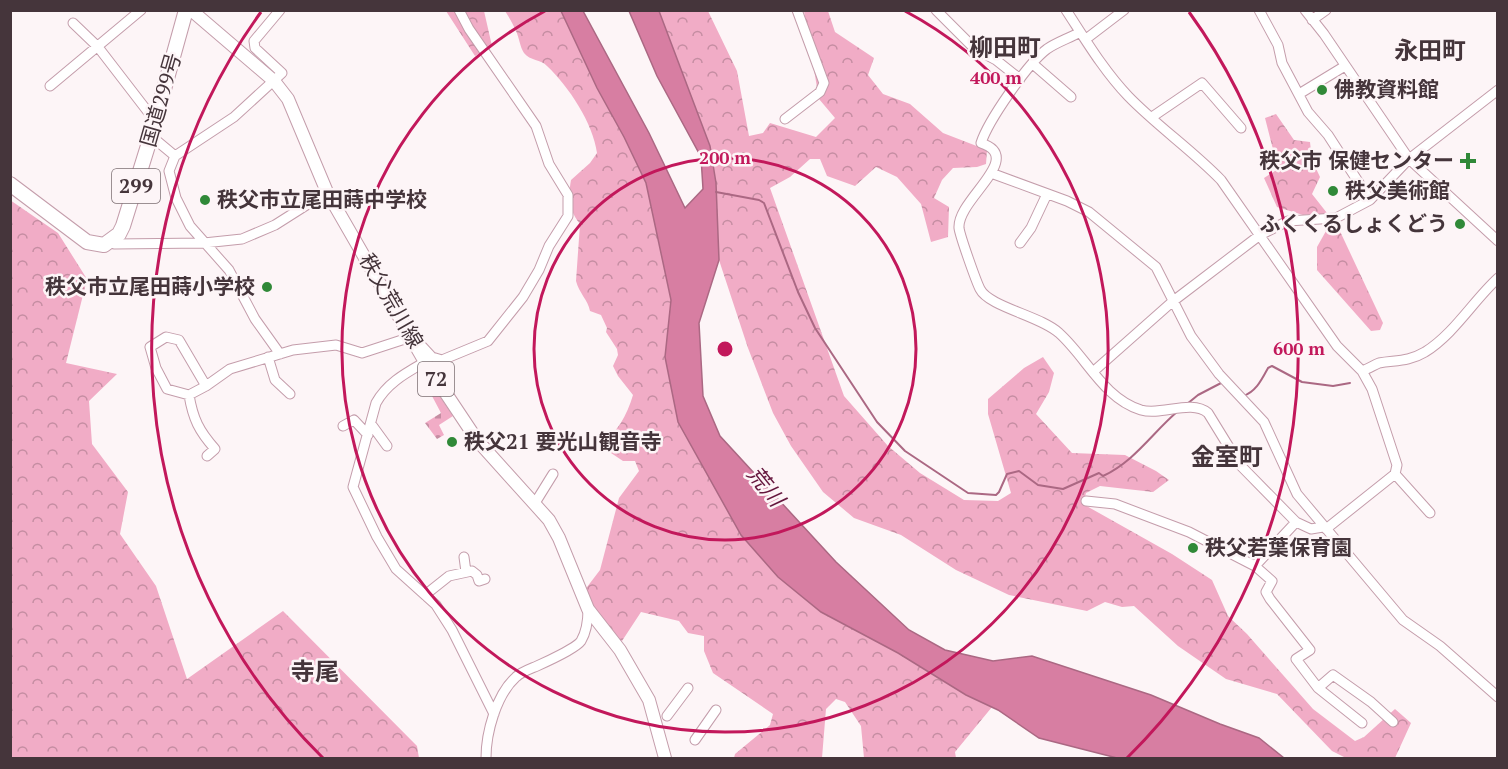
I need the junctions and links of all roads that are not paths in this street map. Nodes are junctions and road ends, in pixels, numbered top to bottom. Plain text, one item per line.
1 (141, 10) edge
2 (186, 10) edge
3 (191, 10) edge
4 (280, 10) edge
5 (459, 10) edge
6 (797, 10) edge
7 (936, 10) edge
8 (1066, 10) edge
9 (1125, 10) edge
10 (1259, 10) edge
11 (1305, 10) edge
12 (1326, 10) edge
13 (1312, 20) junction
14 (73, 23) dead end
15 (1083, 36) junction
16 (98, 47) junction
17 (1033, 64) junction
18 (1346, 66) junction
19 (1020, 79) junction
20 (274, 81) junction
21 (50, 86) dead end
22 (1497, 90) edge
23 (1299, 94) junction
24 (1489, 96) junction
25 (1071, 97) dead end
26 (1497, 104) edge
27 (1152, 117) junction
28 (785, 119) dead end
29 (155, 121) junction
30 (1242, 128) dead end
31 (151, 136) junction
32 (175, 156) junction
33 (1409, 159) junction
34 (991, 173) junction
35 (10, 184) edge
36 (327, 192) junction
37 (1047, 194) junction
38 (1370, 200) junction
39 (1260, 235) junction
40 (112, 240) junction
41 (1497, 241) edge
42 (204, 243) junction
43 (1020, 243) dead end
44 (1497, 278) edge
45 (1172, 302) junction
46 (413, 341) junction
47 (280, 354) junction
48 (268, 357) junction
49 (425, 362) junction
50 (1094, 371) junction
51 (1362, 371) junction
52 (206, 386) junction
53 (290, 394) dead end
54 (189, 395) junction
55 (371, 424) junction
56 (343, 426) dead end
57 (368, 435) junction
58 (387, 446) dead end
59 (207, 456) dead end
60 (553, 474) dead end
61 (1395, 474) junction
62 (1086, 501) dead end
63 (535, 503) junction
64 (1430, 513) dead end
65 (1296, 522) junction
66 (1325, 528) junction
67 (464, 557) dead end
68 (1254, 566) junction
69 (465, 572) junction
70 (485, 579) dead end
71 (425, 595) junction
72 (588, 609) junction
73 (688, 688) dead end
74 (1318, 688) junction
75 (1497, 697) edge
76 (716, 710) dead end
77 (494, 714) junction
78 (667, 716) dead end
79 (1393, 722) dead end
80 (1362, 723) dead end
81 (695, 740) dead end
82 (486, 759) edge
83 (665, 759) edge

1 - 16 street
2 - 29 highway, 国道299号 / 299
3 - 20 main road, 秩父荒川線 / 72
4 - 20 street
5 - 46 street
6 - 28 street
7 - 19 street
8 - 15 street
9 - 15 street
10 - 23 street
11 - 13 street
12 - 13 street
13 - 18 street
14 - 16 street
15 - 17 street
15 - 27 street
16 - 21 street
16 - 29 street
17 - 19 street
17 - 25 street
18 - 23 street
18 - 33 street
19 - 34 street
20 - 32 street
20 - 36 main road, 秩父荒川線 / 72
22 - 24 street
23 - 38 street
24 - 26 street
24 - 33 street
27 - 30 street
27 - 39 street
29 - 31 highway, 国道299号 / 299
31 - 32 street
31 - 40 highway, 国道299号 / 299
32 - 42 street
33 - 38 street
33 - 41 street
34 - 37 street
34 - 50 street
35 - 40 highway
36 - 42 street
36 - 46 main road, 秩父荒川線 / 72
37 - 43 street
37 - 45 street
38 - 39 street
39 - 45 street
39 - 51 street
40 - 42 street
42 - 47 street
44 - 51 street
45 - 50 street
45 - 66 street
46 - 47 street
46 - 49 main road, 秩父荒川線 / 72
47 - 48 street
48 - 52 street
48 - 53 street
49 - 55 street
49 - 63 main road, 秩父荒川線 / 72
50 - 65 street
51 - 61 street
52 - 54 street
52 - 54 street
54 - 59 street
55 - 57 street
55 - 58 street
56 - 57 street
57 - 71 street
60 - 63 street
61 - 64 street
61 - 66 street
62 - 68 street
63 - 72 main road, 秩父荒川線 / 72
65 - 66 street
65 - 68 street
66 - 75 street
67 - 69 street
68 - 74 street
69 - 70 street
69 - 71 street
71 - 77 street
72 - 77 street
72 - 83 main road, 秩父荒川線 / 72
73 - 78 street
74 - 79 street
74 - 80 street
76 - 81 street
77 - 82 street

